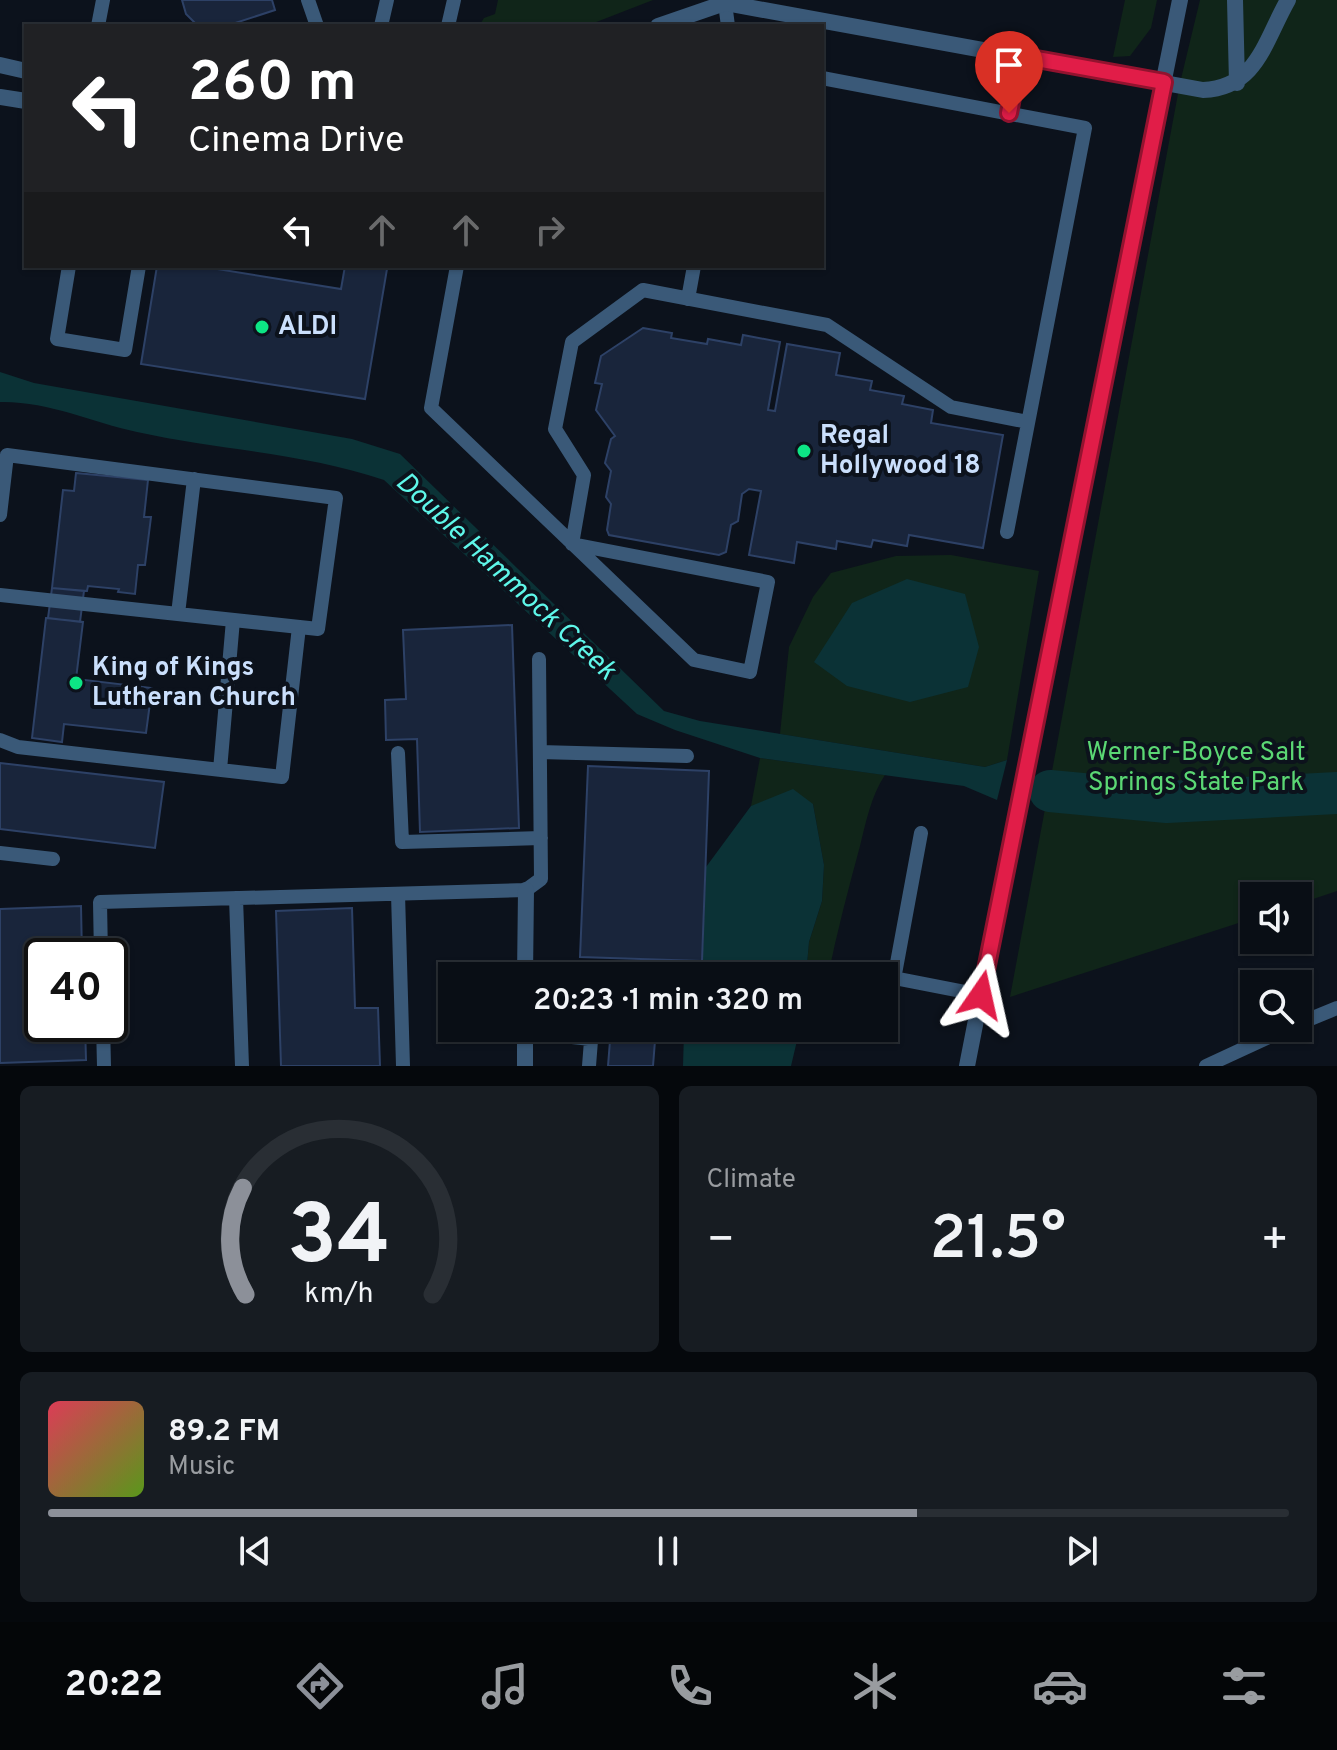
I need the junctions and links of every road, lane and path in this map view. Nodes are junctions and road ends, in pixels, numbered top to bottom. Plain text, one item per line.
1 (103, 0) edge
2 (308, 0) edge
3 (387, 0) edge
4 (454, 0) edge
5 (1180, 0) edge
6 (1235, 0) edge
7 (1288, 0) edge
8 (725, 3) junction
9 (98, 24) edge
10 (316, 24) edge
11 (381, 24) edge
12 (448, 24) edge
13 (664, 24) edge
14 (728, 24) edge
15 (1020, 56) junction
16 (0, 65) edge
17 (24, 71) edge
18 (824, 78) edge
19 (1164, 82) junction
20 (1237, 83) junction
21 (0, 97) edge
22 (24, 101) edge
23 (1009, 113) junction
24 (69, 268) edge
25 (139, 268) edge
26 (457, 268) edge
27 (694, 268) edge
28 (688, 299) junction
29 (1028, 422) junction
30 (4, 454) edge
31 (194, 479) junction
32 (0, 515) edge
33 (1007, 532) dead end
34 (572, 544) junction
35 (0, 595) edge
36 (178, 614) junction
37 (233, 620) junction
38 (299, 627) junction
39 (539, 659) dead end
40 (0, 740) edge
41 (540, 752) junction
42 (398, 753) dead end
43 (687, 756) dead end
44 (220, 770) junction
45 (921, 833) dead end
46 (541, 838) junction
47 (0, 853) edge
48 (53, 859) dead end
49 (526, 890) junction
50 (398, 894) junction
51 (236, 898) junction
52 (101, 938) edge
53 (525, 962) edge
54 (897, 962) edge
55 (898, 979) edge
56 (981, 995) junction
57 (1337, 1008) edge
58 (1312, 1018) edge
59 (103, 1042) edge
60 (525, 1042) edge
61 (590, 1042) edge
62 (1259, 1042) edge
63 (1211, 1065) edge
64 (104, 1066) edge
65 (242, 1066) edge
66 (403, 1066) edge
67 (525, 1066) edge
68 (589, 1066) edge
69 (967, 1066) edge

1 - 9 lane
2 - 10 lane
3 - 11 lane
4 - 12 lane
5 - 19 street
6 - 20 street
7 - 20 street
8 - 13 street
8 - 14 lane
8 - 15 street
15 - 19 street
15 - 23 lane
16 - 17 street
18 - 23 lane
19 - 20 street
19 - 56 street
21 - 22 street
23 - 29 lane
24 - 25 lane
26 - 34 lane
27 - 28 lane
28 - 29 lane
28 - 34 lane
29 - 33 lane
30 - 31 lane
30 - 32 lane
31 - 36 lane
31 - 38 lane
34 - 34 lane
35 - 36 lane
36 - 37 lane
37 - 38 lane
37 - 44 lane
38 - 44 lane
39 - 41 lane
40 - 44 lane
41 - 43 lane
41 - 46 lane
42 - 46 lane
45 - 54 lane
46 - 49 lane
47 - 48 lane
49 - 50 lane
49 - 53 street
50 - 51 lane
50 - 66 lane
51 - 52 lane
51 - 65 lane
55 - 56 lane
56 - 69 street
57 - 58 lane
59 - 64 lane
60 - 67 street
61 - 68 lane
62 - 63 lane

